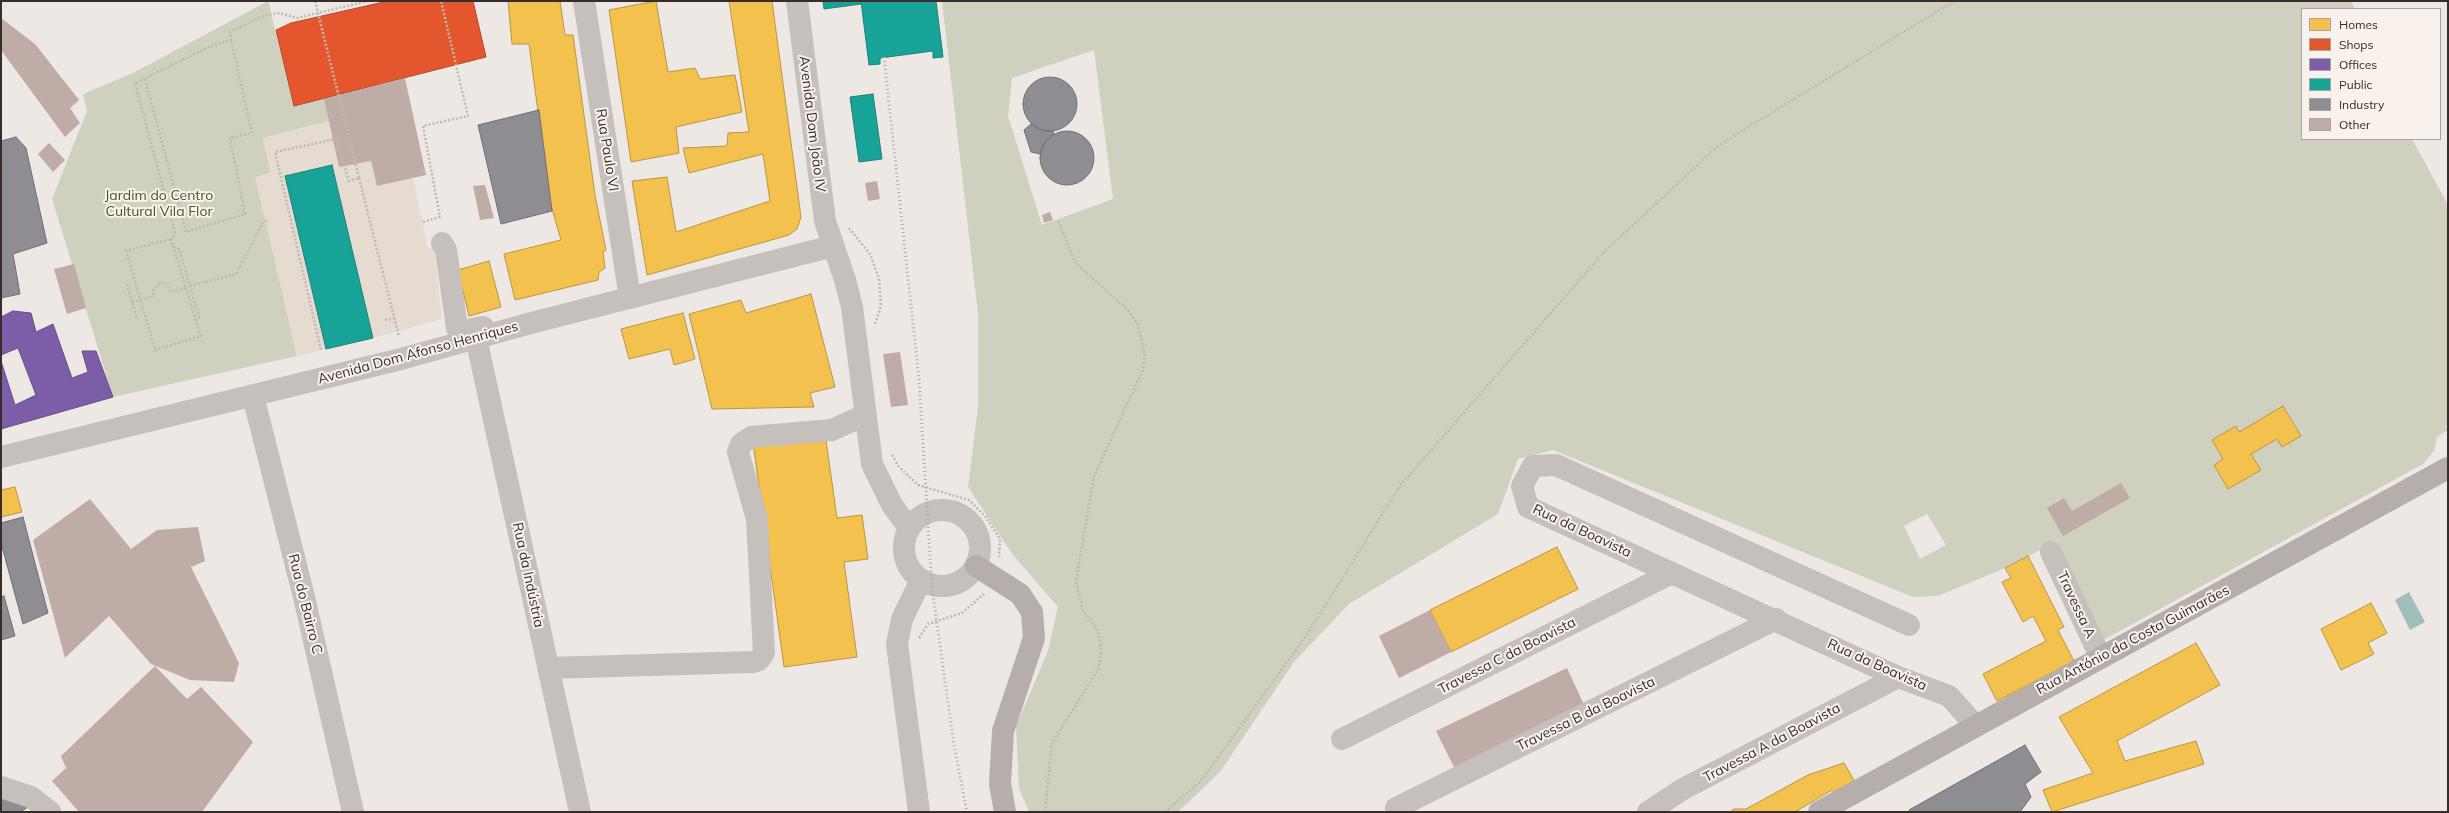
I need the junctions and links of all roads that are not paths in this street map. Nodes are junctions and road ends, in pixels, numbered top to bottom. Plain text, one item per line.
1 (584, 1) edge
2 (797, 1) edge
3 (833, 246) junction
4 (630, 295) junction
5 (476, 338) junction
6 (452, 344) junction
7 (253, 396) junction
8 (865, 415) junction
9 (1, 457) edge
10 (2448, 468) edge
11 (909, 528) junction
12 (2051, 552) dead end
13 (985, 571) junction
14 (1672, 574) junction
15 (921, 580) junction
16 (1776, 619) junction
17 (1909, 624) dead end
18 (2100, 658) junction
19 (548, 668) junction
20 (1898, 677) junction
21 (1975, 725) junction
22 (1342, 739) dead end
23 (1, 787) edge
24 (1396, 808) dead end
25 (50, 812) edge
26 (353, 812) edge
27 (580, 812) edge
28 (919, 812) edge
29 (1005, 812) edge
30 (1648, 812) edge
31 (1819, 812) edge

1 - 4 street, Rua Paulo VI
2 - 3 street, Avenida Dom João IV
3 - 4 street, Avenida Dom Afonso Henriques
3 - 8 street, Avenida Dom João IV
4 - 5 street, Avenida Dom Afonso Henriques
4 - 6 street
5 - 6 street, Avenida Dom Afonso Henriques
5 - 19 street, Rua da Indústria
6 - 7 street, Avenida Dom Afonso Henriques
7 - 9 street, Avenida Dom Afonso Henriques
7 - 26 street, Rua do Bairro C
8 - 11 street, Avenida Dom João IV
8 - 19 street
10 - 18 main road, Rua António da Costa Guimarães
11 - 13 street
11 - 15 street
12 - 18 street, Travessa A
13 - 15 street
13 - 29 main road
14 - 16 street, Rua da Boavista
14 - 17 street, Rua da Boavista
14 - 22 street, Travessa C da Boavista
15 - 28 street
16 - 20 street, Rua da Boavista
16 - 24 street, Travessa B da Boavista
18 - 21 main road, Rua António da Costa Guimarães
19 - 27 street, Rua da Indústria
20 - 21 street, Rua da Boavista
20 - 30 street, Travessa A da Boavista
21 - 31 main road, Rua António da Costa Guimarães
23 - 25 street

